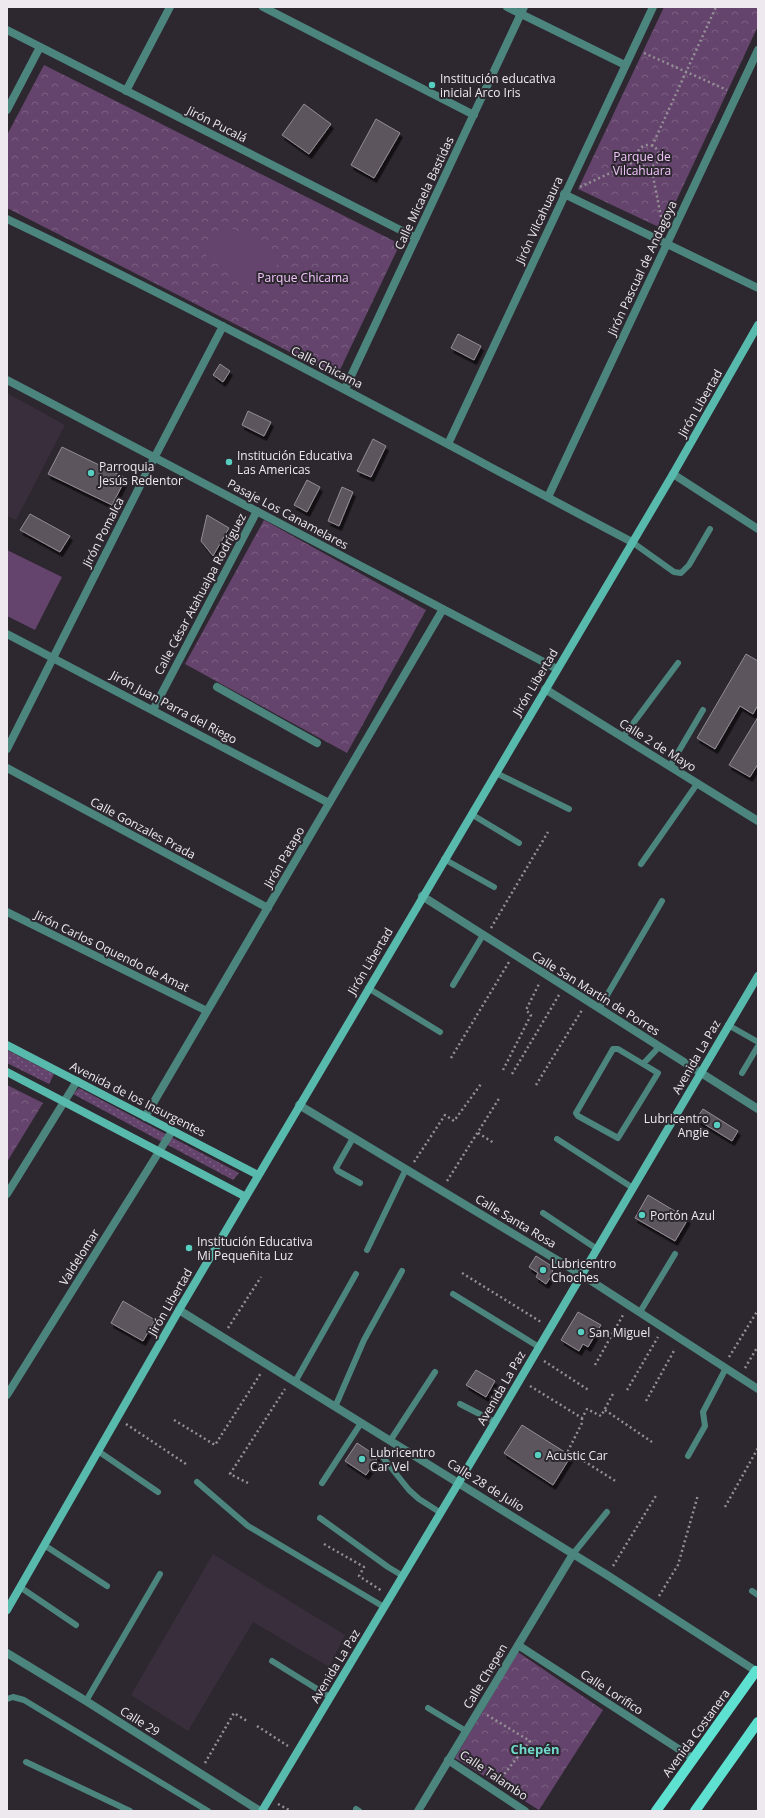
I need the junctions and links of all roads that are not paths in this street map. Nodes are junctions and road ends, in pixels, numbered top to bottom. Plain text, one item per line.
1 (170, 7) edge
2 (262, 7) edge
3 (507, 7) edge
4 (653, 7) edge
5 (523, 11) edge
6 (7, 30) edge
7 (40, 47) junction
8 (758, 50) edge
9 (625, 65) junction
10 (126, 91) junction
11 (7, 110) edge
12 (474, 115) junction
13 (565, 192) junction
14 (7, 219) edge
15 (416, 238) junction
16 (667, 242) junction
17 (758, 288) edge
18 (758, 325) edge
19 (223, 326) junction
20 (7, 380) edge
21 (345, 389) junction
22 (448, 444) junction
23 (154, 457) junction
24 (673, 474) junction
25 (548, 498) junction
26 (257, 511) junction
27 (710, 529) dead end
28 (758, 529) edge
29 (632, 542) junction
30 (443, 609) junction
31 (7, 634) edge
32 (54, 658) junction
33 (678, 663) dead end
34 (557, 669) junction
35 (217, 688) dead end
36 (545, 689) junction
37 (153, 710) junction
38 (704, 710) dead end
39 (622, 737) junction
40 (318, 743) dead end
41 (7, 750) edge
42 (670, 766) junction
43 (7, 768) edge
44 (496, 773) junction
45 (698, 784) junction
46 (329, 803) junction
47 (569, 809) dead end
48 (471, 814) junction
49 (758, 822) edge
50 (519, 843) dead end
51 (444, 859) junction
52 (641, 864) dead end
53 (494, 887) dead end
54 (422, 896) junction
55 (662, 901) dead end
56 (268, 908) junction
57 (7, 912) edge
58 (484, 936) junction
59 (758, 976) edge
60 (454, 985) dead end
61 (368, 988) junction
62 (599, 1009) junction
63 (207, 1011) junction
64 (728, 1025) junction
65 (440, 1032) dead end
66 (758, 1042) edge
67 (7, 1045) edge
68 (758, 1046) edge
69 (659, 1047) junction
70 (643, 1064) junction
71 (7, 1072) edge
72 (742, 1073) dead end
73 (701, 1074) junction
74 (77, 1081) junction
75 (64, 1102) junction
76 (299, 1105) junction
77 (758, 1109) edge
78 (146, 1117) junction
79 (172, 1131) junction
80 (353, 1138) junction
81 (557, 1139) dead end
82 (159, 1152) junction
83 (407, 1170) junction
84 (258, 1175) junction
85 (360, 1183) dead end
86 (633, 1188) junction
87 (7, 1194) edge
88 (246, 1197) junction
89 (543, 1212) dead end
90 (597, 1249) junction
91 (367, 1250) dead end
92 (674, 1254) dead end
93 (402, 1271) dead end
94 (356, 1274) dead end
95 (582, 1275) junction
96 (453, 1294) dead end
97 (179, 1310) junction
98 (640, 1312) junction
99 (537, 1351) junction
100 (725, 1367) junction
101 (435, 1372) dead end
102 (293, 1381) junction
103 (758, 1389) edge
104 (7, 1395) edge
105 (460, 1404) dead end
106 (335, 1407) junction
107 (495, 1422) junction
108 (361, 1423) junction
109 (390, 1441) junction
110 (98, 1452) junction
111 (381, 1455) dead end
112 (688, 1456) dead end
113 (197, 1482) dead end
114 (322, 1483) dead end
115 (458, 1483) junction
116 (158, 1492) dead end
117 (607, 1512) dead end
118 (441, 1513) junction
119 (320, 1518) dead end
120 (44, 1545) junction
121 (573, 1554) junction
122 (160, 1574) dead end
123 (403, 1576) junction
124 (107, 1586) dead end
125 (20, 1587) junction
126 (752, 1591) dead end
127 (758, 1595) edge
128 (384, 1606) junction
129 (8, 1607) edge
130 (76, 1625) dead end
131 (518, 1645) junction
132 (7, 1653) edge
133 (272, 1661) dead end
134 (757, 1671) edge
135 (330, 1697) junction
136 (7, 1699) edge
137 (86, 1701) junction
138 (428, 1708) dead end
139 (758, 1722) edge
140 (466, 1731) junction
141 (694, 1759) junction
142 (448, 1760) junction
143 (26, 1762) dead end
144 (130, 1811) edge
145 (208, 1811) edge
146 (261, 1811) edge
147 (418, 1811) edge
148 (525, 1811) edge
149 (656, 1811) edge
150 (695, 1811) edge

1 - 10 street
2 - 12 street
3 - 5 street
4 - 9 street, Jirón Vilcahuaura
5 - 9 street
5 - 12 street, Calle Micaela Bastidas
6 - 7 street, Jirón Pucalá
7 - 10 street, Jirón Pucalá
7 - 11 street
8 - 16 street, Jirón Pascual de Andagoya
9 - 13 street, Jirón Vilcahuaura
10 - 15 street, Jirón Pucalá
12 - 15 street, Calle Micaela Bastidas
13 - 16 street
13 - 22 street, Jirón Vilcahuaura
14 - 19 street, Calle Chicama
15 - 21 street, Calle Micaela Bastidas
16 - 17 street
16 - 25 street, Jirón Pascual de Andagoya
18 - 24 street, Jirón Libertad
19 - 21 street, Calle Chicama
19 - 23 street, Jirón Pomalca
20 - 23 street, Pasaje Los Canamelares
21 - 22 street, Calle Chicama
22 - 25 street, Calle Chicama
23 - 26 street, Pasaje Los Canamelares
23 - 32 street, Jirón Pomalca
24 - 28 street
24 - 29 street, Jirón Libertad
25 - 29 street, Calle Chicama
26 - 30 street, Pasaje Los Canamelares
26 - 37 street, Calle César Atahualpa Rodríguez
27 - 29 lane
29 - 34 street, Jirón Libertad
30 - 34 street, Pasaje Los Canamelares
30 - 46 street, Jirón Patapo
31 - 32 street, Jirón Juan Parra del Riego
32 - 37 street, Jirón Juan Parra del Riego
32 - 41 street, Jirón Pomalca
33 - 39 lane
34 - 36 street, Jirón Libertad
35 - 40 street
36 - 39 street, Calle 2 de Mayo
36 - 44 street, Jirón Libertad
37 - 46 street, Jirón Juan Parra del Riego
38 - 42 lane
39 - 42 street, Calle 2 de Mayo
42 - 45 street, Calle 2 de Mayo
43 - 56 street, Calle Gonzales Prada
44 - 47 lane
44 - 48 street, Jirón Libertad
45 - 49 street, Calle 2 de Mayo
45 - 52 lane
46 - 56 street, Jirón Patapo
48 - 50 lane
48 - 51 street, Jirón Libertad
51 - 53 lane
51 - 54 street, Jirón Libertad
54 - 58 street, Calle San Martín de Porres
54 - 61 street, Jirón Libertad
55 - 62 lane
56 - 63 street, Jirón Patapo
57 - 63 street, Jirón Carlos Oquendo de Amat
58 - 60 lane
58 - 62 street, Calle San Martín de Porres
59 - 64 street, Avenida La Paz
61 - 65 lane
61 - 76 street, Jirón Libertad
62 - 69 street, Calle San Martín de Porres
63 - 78 street, Jirón Patapo
64 - 66 lane
64 - 73 street, Avenida La Paz
67 - 74 street, Avenida de los Insurgentes
68 - 72 lane
69 - 70 lane
69 - 73 street, Calle San Martín de Porres
70 - 70 lane
71 - 75 street
73 - 77 street, Calle San Martín de Porres
73 - 86 street, Avenida La Paz
74 - 75 street
74 - 78 street, Avenida de los Insurgentes
75 - 82 street
75 - 87 street
76 - 80 street, Calle Santa Rosa
76 - 84 street, Jirón Libertad
78 - 79 street, Avenida de los Insurgentes
79 - 82 street, Valdelomar
79 - 84 street, Avenida de los Insurgentes
80 - 83 street, Calle Santa Rosa
80 - 85 lane
81 - 86 lane
82 - 88 street
82 - 104 street, Valdelomar
83 - 91 lane
83 - 95 street, Calle Santa Rosa
84 - 88 street, Jirón Libertad
86 - 90 street, Avenida La Paz
88 - 97 street, Jirón Libertad
89 - 90 lane
90 - 95 street, Avenida La Paz
92 - 98 lane
93 - 106 lane
94 - 102 lane
95 - 98 street, Calle Santa Rosa
95 - 99 street, Avenida La Paz
96 - 99 lane
97 - 102 street, Calle 28 de Julio
97 - 110 street, Jirón Libertad
98 - 100 street, Calle Santa Rosa
99 - 107 street, Avenida La Paz
100 - 103 street, Calle Santa Rosa
100 - 112 lane
101 - 109 lane
102 - 106 street, Calle 28 de Julio
105 - 107 lane
106 - 108 street, Calle 28 de Julio
107 - 115 street, Avenida La Paz
108 - 109 street, Calle 28 de Julio
108 - 114 lane
109 - 115 street, Calle 28 de Julio
110 - 116 lane
110 - 120 street, Jirón Libertad
111 - 118 lane
113 - 128 lane
115 - 118 street, Avenida La Paz
115 - 121 street, Calle 28 de Julio
117 - 121 lane
118 - 123 street, Avenida La Paz
119 - 123 lane
120 - 124 lane
120 - 125 street, Jirón Libertad
121 - 131 street, Calle Chepen
121 - 134 street, Calle 28 de Julio
122 - 137 lane
123 - 128 street, Avenida La Paz
125 - 129 street, Jirón Libertad
125 - 130 lane
126 - 127 lane
128 - 135 street, Avenida La Paz
131 - 140 street, Calle Chepen
131 - 141 street, Calle Lorifico
132 - 137 street, Calle 29
133 - 135 lane
134 - 141 main road, Avenida Costanera
135 - 146 street, Avenida La Paz
136 - 145 lane
137 - 146 street, Calle 29
138 - 140 lane
139 - 150 main road
140 - 142 street, Calle Chepen
141 - 149 main road, Avenida Costanera
142 - 147 street, Calle Chepen
142 - 148 street, Calle Talambo
143 - 144 lane

